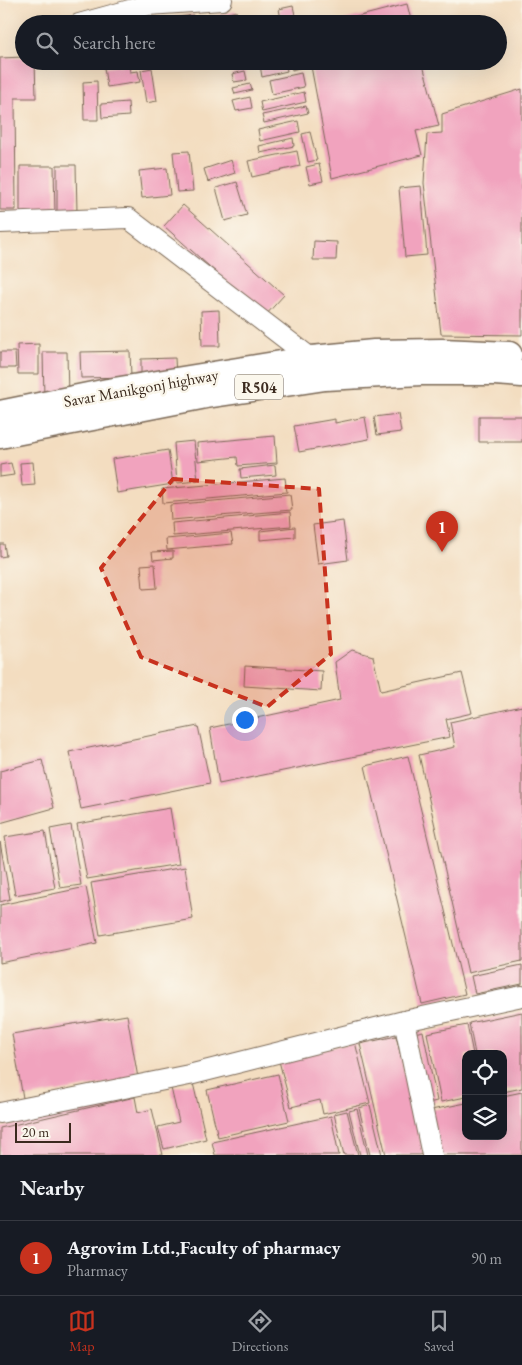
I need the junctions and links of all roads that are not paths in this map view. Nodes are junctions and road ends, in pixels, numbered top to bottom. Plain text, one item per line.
1 (222, 0) edge
2 (112, 15) edge
3 (0, 222) edge
4 (522, 356) edge
5 (312, 359) junction
6 (522, 374) edge
7 (0, 414) edge
8 (0, 435) edge
9 (522, 996) edge
10 (404, 1022) junction
11 (0, 1113) edge
12 (432, 1155) edge

1 - 2 street
3 - 5 street
4 - 5 main road, Savar Manikgonj highway / R504
5 - 7 main road, Savar Manikgonj highway / R504
6 - 8 main road, R504
9 - 10 street
10 - 11 street
10 - 12 street

